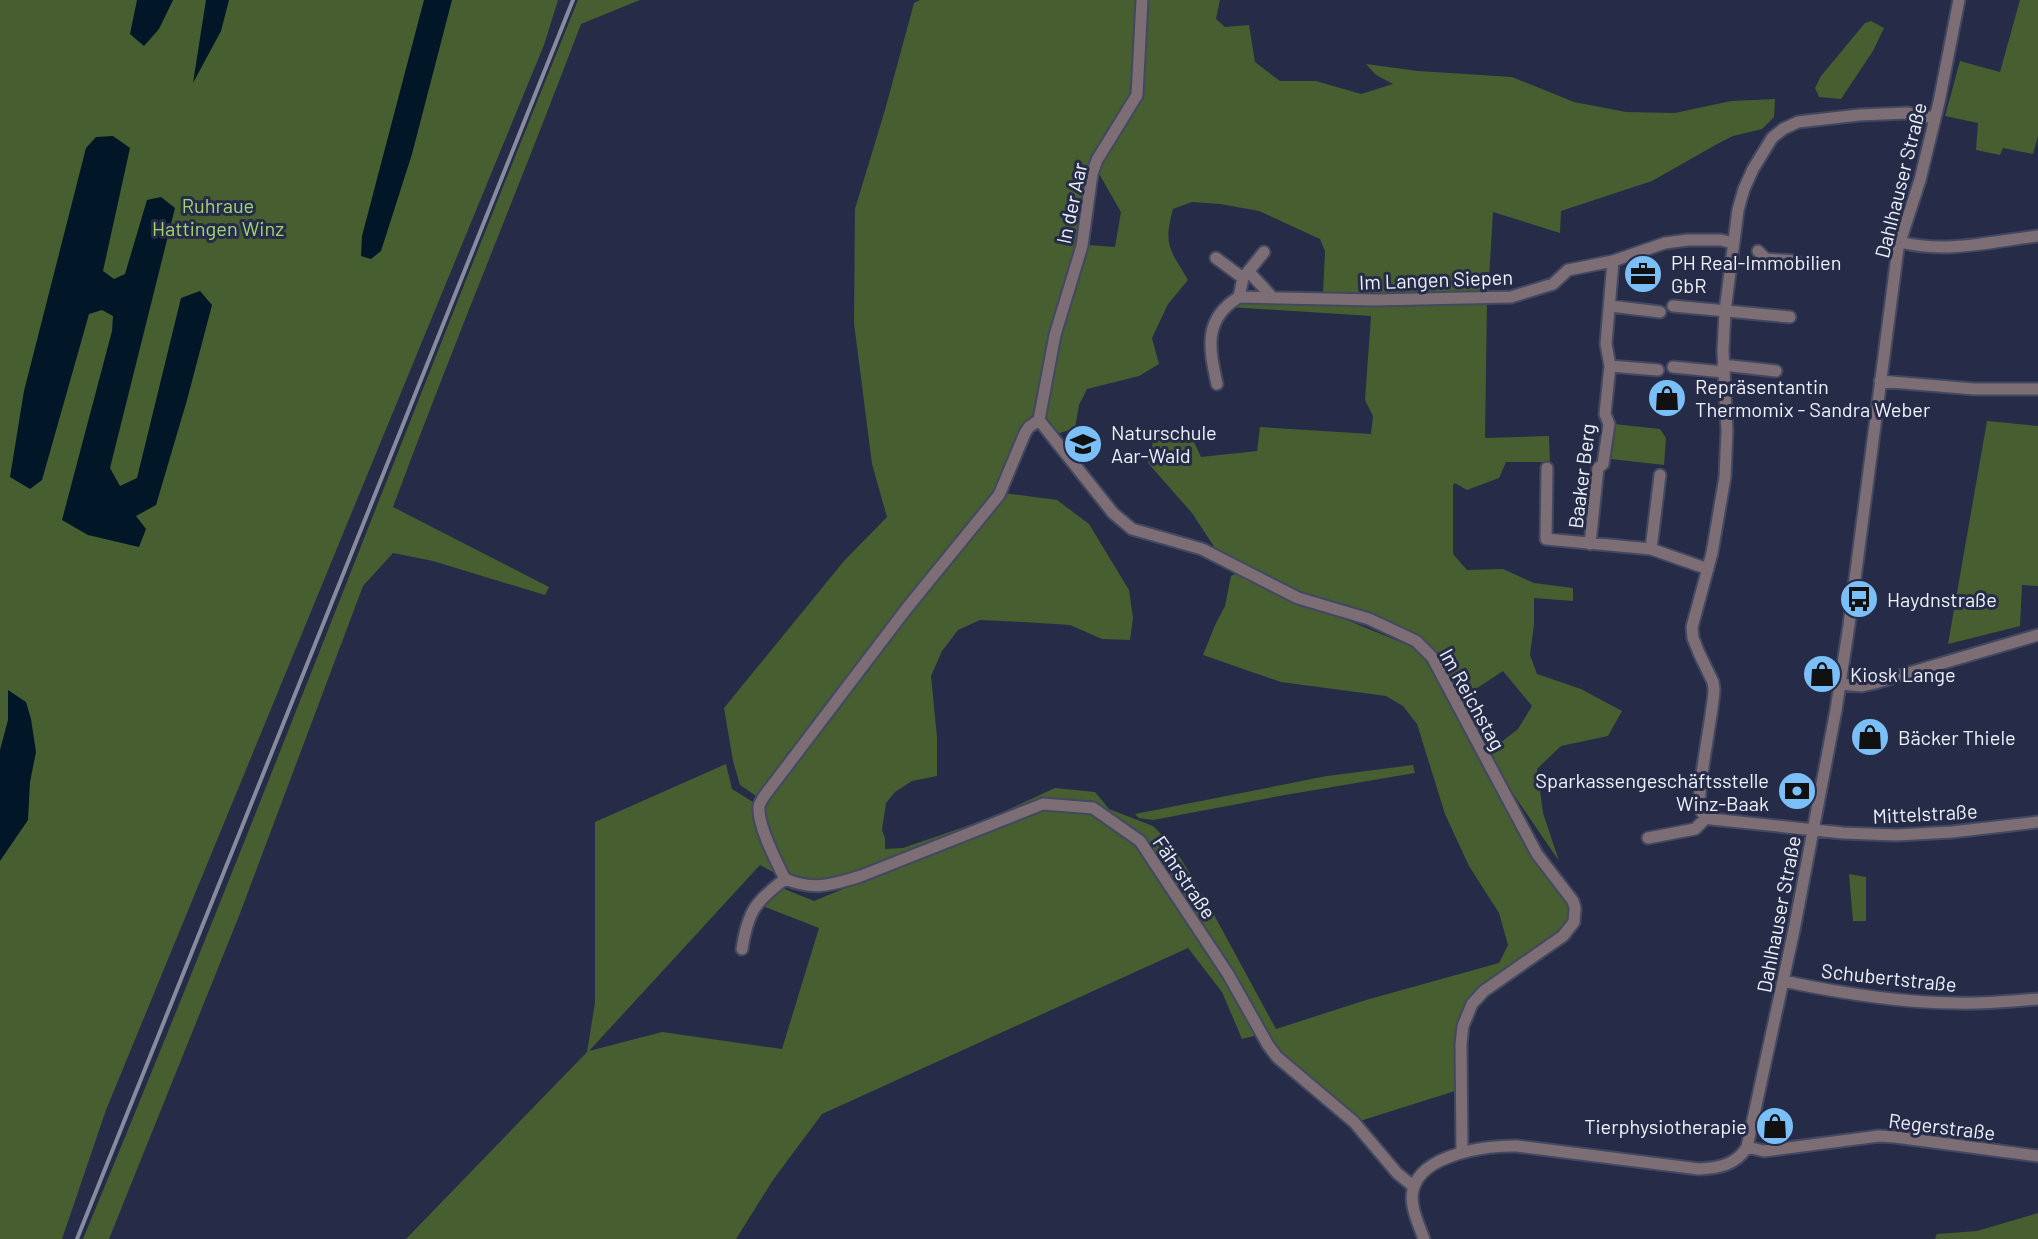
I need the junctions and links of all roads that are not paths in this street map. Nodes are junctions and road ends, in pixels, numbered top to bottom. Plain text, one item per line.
1 (1142, 0) edge
2 (1959, 0) edge
3 (1935, 118) junction
4 (2038, 236) edge
5 (1900, 242) junction
6 (1733, 243) junction
7 (1758, 251) dead end
8 (1264, 252) dead end
9 (1216, 258) dead end
10 (1613, 261) junction
11 (1796, 261) dead end
12 (1246, 275) junction
13 (1239, 297) junction
14 (1273, 298) junction
15 (1610, 306) junction
16 (1673, 306) dead end
17 (1725, 311) junction
18 (1660, 312) dead end
19 (1790, 317) dead end
20 (1610, 366) junction
21 (1673, 367) dead end
22 (1723, 368) junction
23 (1658, 370) dead end
24 (1776, 371) dead end
25 (1880, 381) junction
26 (1217, 384) dead end
27 (2038, 389) edge
28 (1039, 420) junction
29 (1547, 468) dead end
30 (1660, 475) dead end
31 (1590, 544) junction
32 (1651, 549) junction
33 (1708, 569) junction
34 (2038, 635) edge
35 (1840, 684) junction
36 (1707, 817) junction
37 (2038, 822) edge
38 (1814, 830) junction
39 (1648, 838) dead end
40 (785, 879) junction
41 (742, 949) dead end
42 (1783, 981) junction
43 (2038, 999) edge
44 (1747, 1147) junction
45 (1462, 1152) junction
46 (2038, 1156) edge
47 (1414, 1187) junction
48 (1424, 1239) edge

1 - 28 street, In der Aar
2 - 3 street, Dahlhauser Straße
3 - 5 street, Dahlhauser Straße
3 - 6 street
4 - 5 street
5 - 25 street, Dahlhauser Straße
6 - 10 street, Im Langen Siepen
6 - 17 street
7 - 11 street
8 - 12 street
9 - 12 street
10 - 14 street, Im Langen Siepen
10 - 15 street, Baaker Berg
12 - 13 street
12 - 14 street
13 - 14 street, Im Langen Siepen
13 - 26 street
15 - 18 street
15 - 20 street, Baaker Berg
16 - 17 street
17 - 19 street
17 - 22 street
20 - 23 street
20 - 31 street, Baaker Berg
21 - 22 street
22 - 24 street
22 - 33 street
25 - 27 street
25 - 35 street, Dahlhauser Straße
28 - 40 street
28 - 45 street, Im Reichstag
29 - 31 street, Baaker Berg
30 - 32 street
31 - 32 street, Baaker Berg
32 - 33 street, Baaker Berg
33 - 36 street
34 - 35 street
35 - 38 street, Dahlhauser Straße
36 - 38 street, Mittelstraße
36 - 39 street
37 - 38 street, Mittelstraße
38 - 42 street, Dahlhauser Straße
40 - 41 street
40 - 47 street, Fährstraße
42 - 43 street, Schubertstraße
42 - 44 street, Dahlhauser Straße
44 - 45 street
44 - 46 street, Regerstraße
45 - 47 street
47 - 48 street

